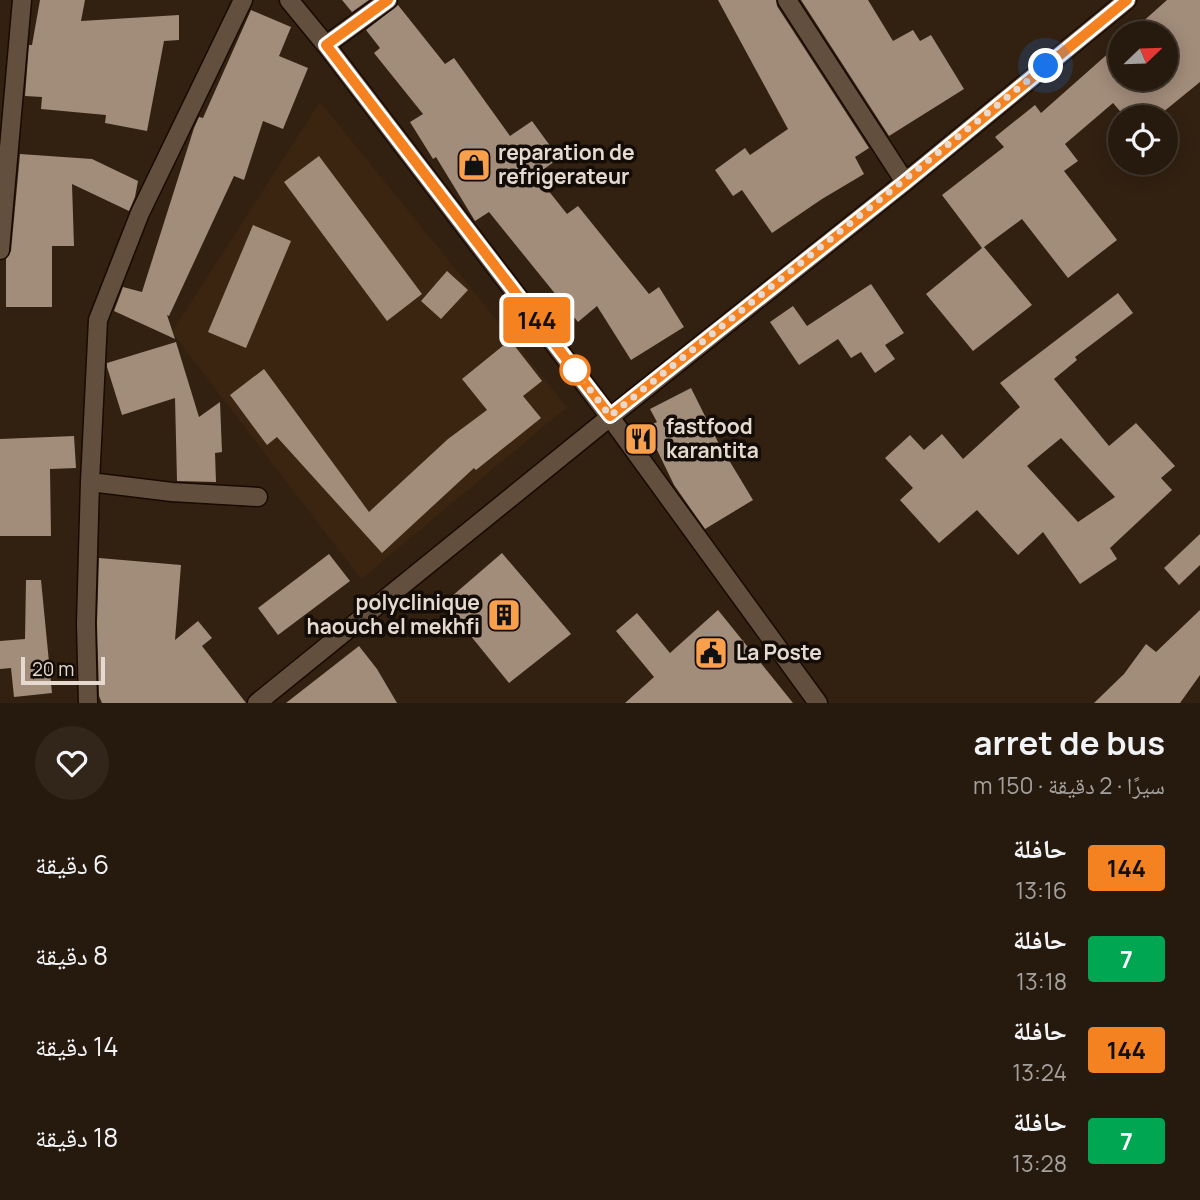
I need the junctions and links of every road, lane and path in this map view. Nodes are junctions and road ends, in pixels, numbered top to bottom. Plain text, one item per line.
1 (22, 0) edge
2 (243, 0) edge
3 (289, 0) edge
4 (388, 0) edge
5 (787, 0) edge
6 (1127, 0) edge
7 (326, 45) junction
8 (905, 182) junction
9 (0, 249) edge
10 (610, 416) junction
11 (90, 482) junction
12 (258, 497) dead end
13 (88, 703) edge
14 (257, 703) edge
15 (818, 703) edge

1 - 9 street
2 - 11 street
3 - 7 street
4 - 7 street
5 - 8 street
6 - 8 street
7 - 10 street
8 - 10 street
10 - 14 street
10 - 15 street
11 - 12 street
11 - 13 street

